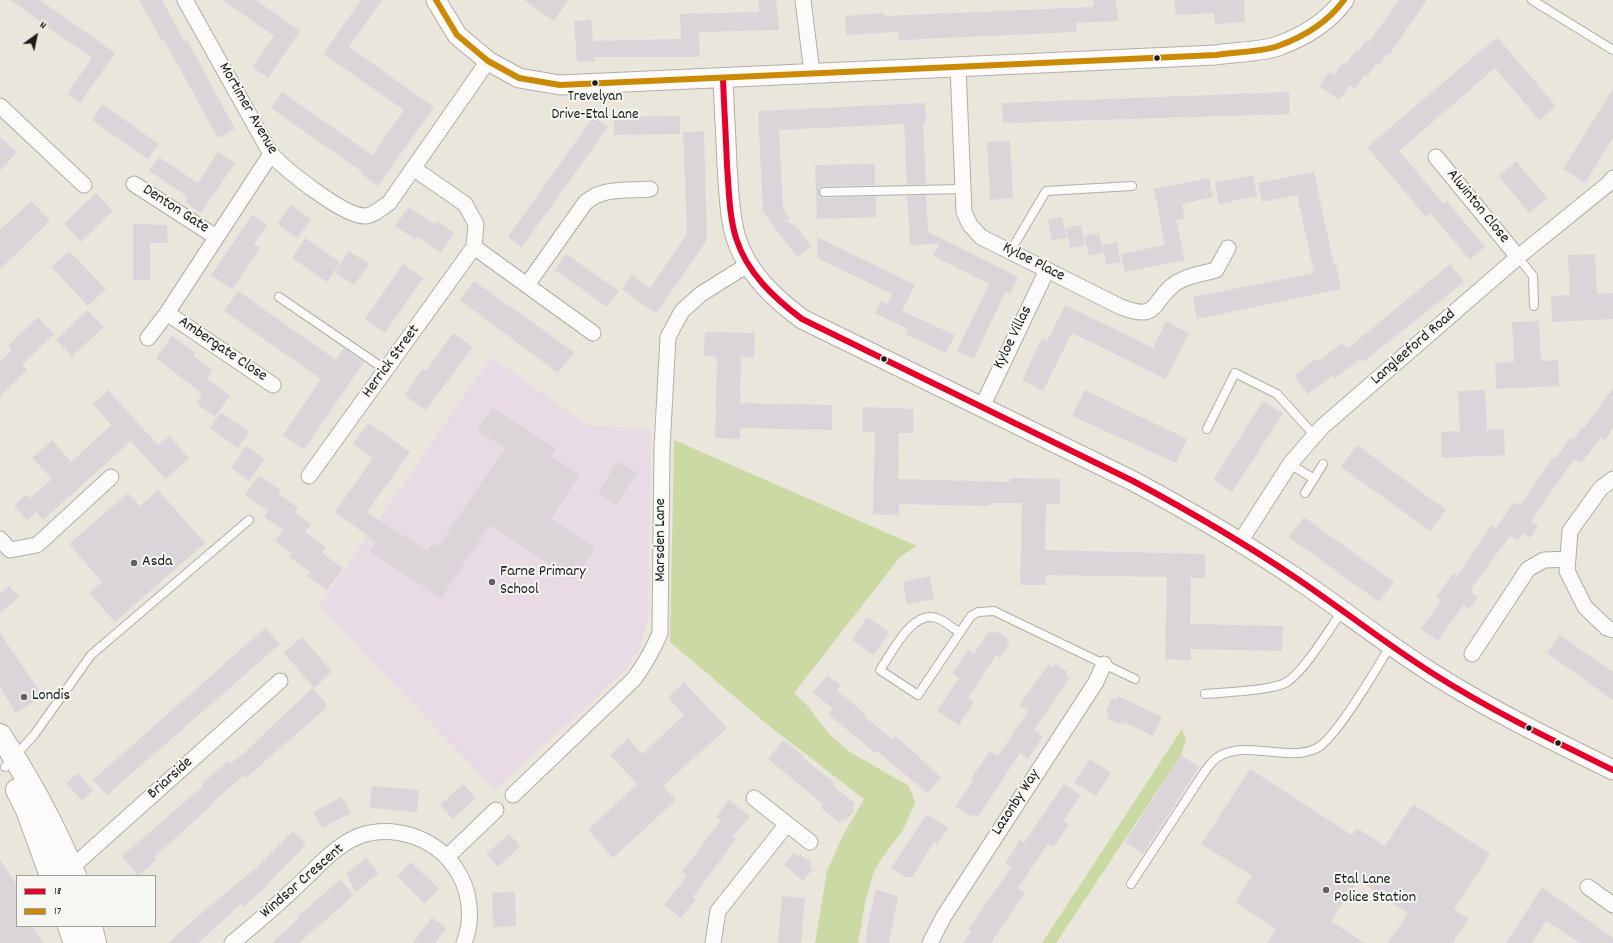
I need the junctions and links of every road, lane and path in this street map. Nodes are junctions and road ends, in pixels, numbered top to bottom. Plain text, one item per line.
1 (185, 0) edge
2 (436, 0) edge
3 (803, 0) edge
4 (1344, 0) edge
5 (1532, 0) edge
6 (1613, 50) edge
7 (488, 61) junction
8 (958, 67) junction
9 (812, 73) junction
10 (722, 78) junction
11 (0, 106) edge
12 (271, 154) junction
13 (1436, 157) dead end
14 (413, 168) junction
15 (1613, 178) edge
16 (134, 184) dead end
17 (84, 185) dead end
18 (1132, 186) dead end
19 (650, 189) dead end
20 (963, 189) junction
21 (824, 192) dead end
22 (216, 237) junction
23 (474, 248) junction
24 (1228, 248) dead end
25 (1010, 252) junction
26 (1518, 257) junction
27 (749, 264) junction
28 (1047, 270) junction
29 (526, 285) junction
30 (279, 297) dead end
31 (1534, 306) dead end
32 (167, 312) junction
33 (593, 333) dead end
34 (148, 338) dead end
35 (386, 370) junction
36 (273, 385) dead end
37 (982, 407) junction
38 (1208, 428) dead end
39 (1315, 436) junction
40 (1290, 464) junction
41 (1323, 464) dead end
42 (309, 476) dead end
43 (111, 477) dead end
44 (1314, 479) junction
45 (1613, 479) edge
46 (1305, 493) dead end
47 (249, 520) dead end
48 (0, 539) edge
49 (1240, 542) junction
50 (1568, 559) junction
51 (1342, 611) junction
52 (1613, 630) edge
53 (960, 632) junction
54 (1390, 646) junction
55 (1472, 654) dead end
56 (1104, 664) junction
57 (1135, 679) dead end
58 (280, 681) dead end
59 (1205, 694) dead end
60 (0, 735) edge
61 (7, 761) edge
62 (1613, 770) edge
63 (513, 795) dead end
64 (754, 798) dead end
65 (496, 810) dead end
66 (787, 824) junction
67 (810, 842) dead end
68 (447, 857) junction
69 (69, 873) edge
70 (51, 875) edge
71 (1131, 884) dead end
72 (1588, 887) dead end
73 (1613, 905) edge
74 (69, 927) edge
75 (91, 927) edge
76 (74, 943) edge
77 (95, 943) edge
78 (232, 943) edge
79 (464, 943) edge
80 (712, 943) edge
81 (930, 943) edge

1 - 12 street, Mortimer Avenue
2 - 7 street
3 - 9 street
4 - 8 street
5 - 6 lane
7 - 10 street
7 - 14 street, Mortimer Avenue
8 - 9 street
8 - 20 street, Kyloe Place
9 - 10 street
10 - 27 street
11 - 17 street
12 - 14 street, Mortimer Avenue
12 - 22 street, Ambergate Close
13 - 26 street, Alwinton Close
14 - 23 street
15 - 26 street, Langleeford Road
16 - 22 street, Denton Gate
18 - 25 lane
19 - 29 street
20 - 21 lane
20 - 25 street, Kyloe Place
22 - 32 street, Ambergate Close
23 - 29 street
23 - 35 street, Herrick Street
24 - 28 street, Kyloe Place
25 - 28 street, Kyloe Place
26 - 31 lane
26 - 39 street, Langleeford Road
27 - 37 street
27 - 63 street, Marsden Lane
28 - 37 street, Kyloe Villas
29 - 33 street
30 - 35 lane
32 - 34 street
32 - 36 street, Ambergate Close
35 - 42 street, Herrick Street
37 - 49 street
38 - 39 lane
39 - 40 street, Langleeford Road
40 - 44 lane
40 - 49 street, Langleeford Road
41 - 44 lane
43 - 48 street
44 - 46 lane
45 - 50 street
47 - 61 lane
49 - 51 street
50 - 52 street
50 - 55 street
51 - 54 street
51 - 59 lane
53 - 53 lane
53 - 56 lane
54 - 62 street
54 - 71 lane
56 - 57 lane
56 - 81 street, Lazonby Way
58 - 69 street, Briarside
60 - 61 main road
61 - 69 main road
61 - 70 main road
64 - 66 street
65 - 68 street
66 - 67 street
66 - 80 street
68 - 78 street, Windsor Crescent
68 - 79 street, Windsor Crescent
72 - 73 street
74 - 76 main road
75 - 77 main road

